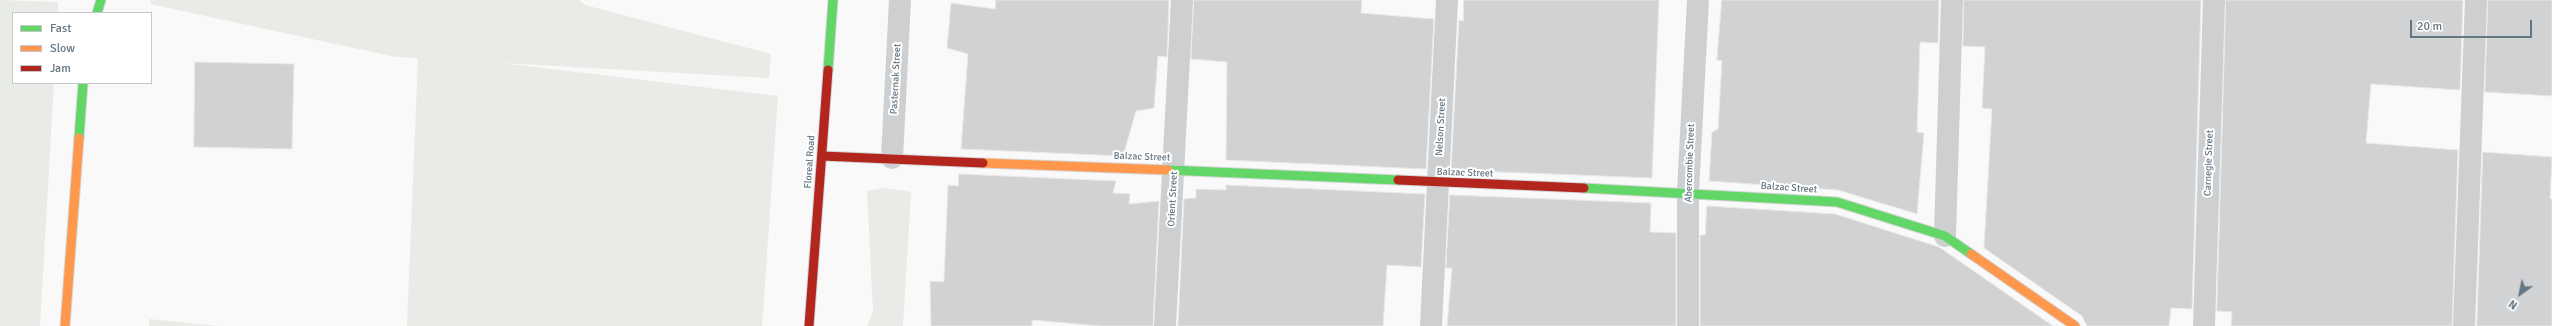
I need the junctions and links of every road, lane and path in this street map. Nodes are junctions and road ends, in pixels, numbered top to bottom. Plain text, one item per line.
1 (101, 0) edge
2 (833, 0) edge
3 (900, 0) edge
4 (1182, 0) edge
5 (1447, 0) edge
6 (1698, 0) edge
7 (1952, 0) edge
8 (2214, 0) edge
9 (2476, 0) edge
10 (97, 12) edge
11 (82, 84) edge
12 (822, 156) junction
13 (892, 158) junction
14 (1175, 170) junction
15 (1438, 183) junction
16 (1688, 192) junction
17 (1945, 236) junction
18 (64, 326) edge
19 (809, 326) edge
20 (1166, 326) edge
21 (1431, 326) edge
22 (1688, 326) edge
23 (2075, 326) edge
24 (2204, 326) edge
25 (2464, 326) edge

1 - 10 street
2 - 12 street, Floreal Road
3 - 13 street, Pasternak Street
4 - 14 street, Orient Street
5 - 15 street, Nelson Street
6 - 16 street, Abercombie Street
7 - 17 street
8 - 24 street, Carnegie Street
9 - 25 street
11 - 18 street
12 - 13 street, Balzac Street
12 - 19 street, Floreal Road
13 - 14 street, Balzac Street
14 - 15 street, Balzac Street
14 - 20 street, Orient Street
15 - 16 street, Balzac Street
15 - 21 street, Nelson Street
16 - 17 street, Balzac Street
16 - 22 street, Abercombie Street
17 - 23 street, Balzac Street

